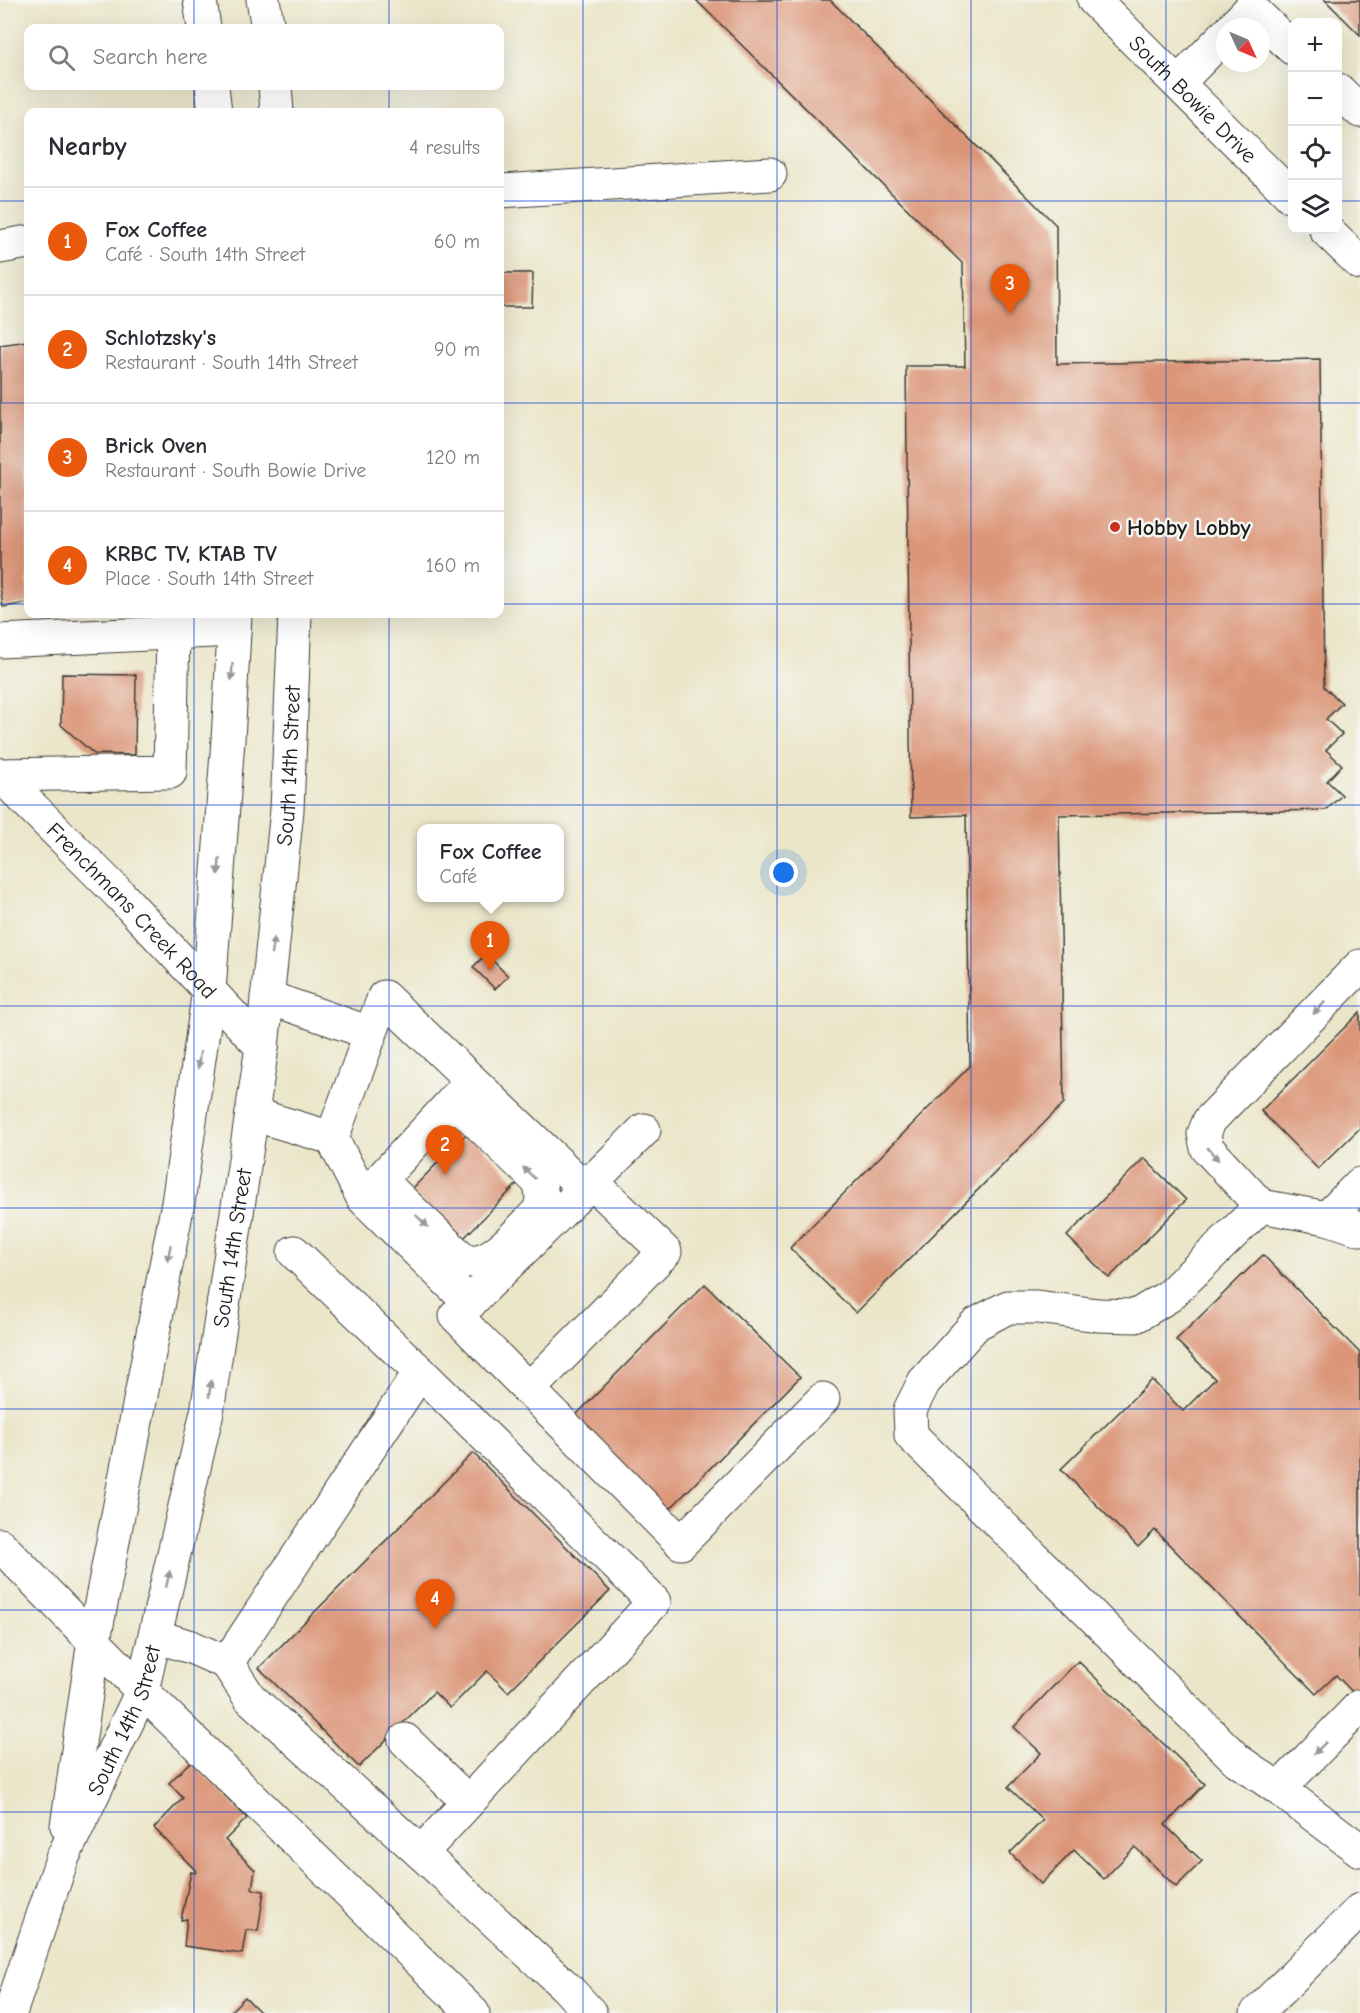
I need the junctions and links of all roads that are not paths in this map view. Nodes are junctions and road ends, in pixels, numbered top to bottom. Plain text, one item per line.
1 (200, 0) edge
2 (263, 0) edge
3 (1094, 0) edge
4 (1248, 12) edge
5 (203, 24) edge
6 (267, 24) edge
7 (1216, 44) edge
8 (1288, 44) edge
9 (1178, 83) junction
10 (212, 90) edge
11 (275, 90) edge
12 (1342, 94) edge
13 (215, 108) edge
14 (277, 108) edge
15 (1360, 111) edge
16 (770, 174) dead end
17 (504, 190) edge
18 (1288, 192) edge
19 (1330, 234) edge
20 (24, 243) edge
21 (0, 247) edge
22 (1360, 263) edge
23 (295, 618) edge
24 (235, 622) edge
25 (172, 623) edge
26 (0, 641) edge
27 (0, 775) edge
28 (1360, 966) edge
29 (209, 990) junction
30 (267, 997) junction
31 (370, 1033) junction
32 (262, 1047) junction
33 (463, 1090) junction
34 (252, 1114) junction
35 (644, 1130) dead end
36 (332, 1138) junction
37 (592, 1182) junction
38 (1360, 1184) edge
39 (371, 1189) junction
40 (1261, 1206) junction
41 (1327, 1218) junction
42 (1360, 1229) edge
43 (294, 1252) dead end
44 (470, 1303) junction
45 (420, 1372) junction
46 (528, 1390) junction
47 (823, 1399) dead end
48 (0, 1545) edge
49 (155, 1636) junction
50 (94, 1640) junction
51 (227, 1663) junction
52 (142, 1691) junction
53 (1360, 1706) edge
54 (405, 1740) dead end
55 (1279, 1789) junction
56 (468, 1802) junction
57 (1360, 1850) edge
58 (421, 1853) junction
59 (62, 1859) junction
60 (1360, 1910) edge
61 (587, 2012) edge
62 (10, 2013) edge
63 (473, 2013) edge
64 (1257, 2013) edge

1 - 5 main road
2 - 6 main road
3 - 9 main road, South Bowie Drive
4 - 8 main road
7 - 9 main road
9 - 18 main road, South Bowie Drive
10 - 13 main road
11 - 14 main road
12 - 15 main road
16 - 17 main road
19 - 22 main road
20 - 21 main road
30 -> 23 main road, South 14th Street
24 - 25 main road
24 -> 29 main road, South 14th Street
25 - 26 main road
25 - 27 main road
27 - 29 main road, Frenchmans Creek Road
28 -> 40 main road
29 - 32 main road, Frenchmans Creek Road
29 -> 50 main road, South 14th Street
30 - 31 main road
30 - 32 main road, South 14th Street
31 - 33 main road
31 - 36 main road
32 - 34 main road, South 14th Street
33 - 37 main road
33 - 39 main road
39 -> 33 main road
34 - 36 main road
49 -> 34 main road, South 14th Street
35 - 37 main road
36 - 39 main road
37 - 44 main road
37 - 46 main road
38 - 41 main road
39 - 44 main road
40 - 41 main road
40 - 55 main road
41 - 42 main road
43 - 45 main road
44 - 46 main road
45 - 51 main road
45 - 56 main road
46 - 47 main road
48 - 50 main road
49 - 51 main road
49 - 52 main road, South 14th Street
50 - 52 main road
50 - 59 main road, South 14th Street
51 - 58 main road
52 - 59 main road, South 14th Street
52 - 63 main road
53 -> 55 main road
54 - 56 main road
55 - 57 main road
56 - 58 main road
58 - 61 main road
59 - 62 main road, South 14th Street
60 - 64 main road

